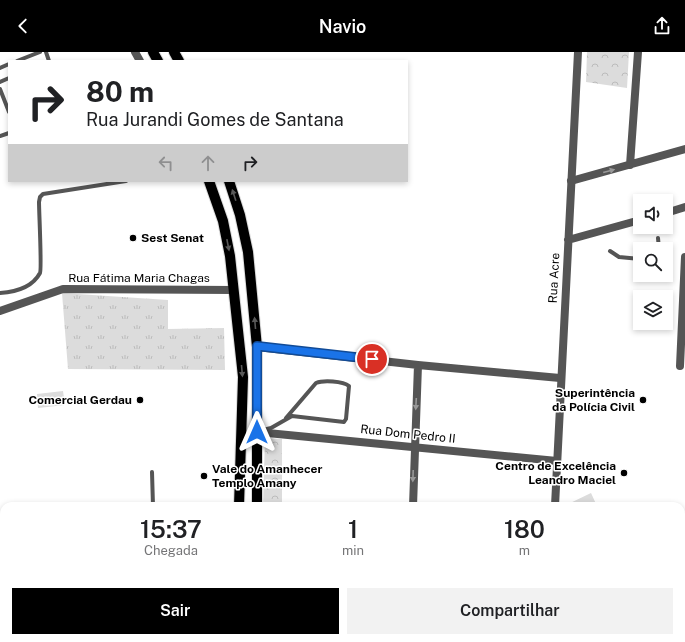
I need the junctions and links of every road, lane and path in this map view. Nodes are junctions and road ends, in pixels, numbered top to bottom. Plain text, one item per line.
1 (40, 52) edge
2 (574, 52) edge
3 (578, 52) edge
4 (638, 52) edge
5 (20, 60) edge
6 (0, 89) edge
7 (8, 109) edge
8 (685, 149) edge
9 (630, 165) junction
10 (571, 180) junction
11 (120, 182) edge
12 (209, 182) edge
13 (229, 182) edge
14 (685, 207) edge
15 (673, 210) edge
16 (633, 222) edge
17 (658, 238) dead end
18 (568, 240) junction
19 (658, 242) edge
20 (610, 251) dead end
21 (685, 257) edge
22 (633, 258) edge
23 (684, 284) edge
24 (234, 290) junction
25 (0, 293) edge
26 (0, 311) edge
27 (683, 315) edge
28 (257, 346) junction
29 (418, 365) junction
30 (680, 366) dead end
31 (560, 378) junction
32 (286, 418) junction
33 (257, 432) junction
34 (414, 446) junction
35 (557, 461) junction
36 (152, 472) dead end
37 (153, 502) edge
38 (239, 502) edge
39 (257, 502) edge
40 (413, 502) edge
41 (555, 502) edge

1 - 5 lane
2 - 10 street
3 - 10 street, Rua Acre
4 - 9 street
6 - 7 lane
8 - 9 street
10 -> 9 street
10 - 18 street, Rua Acre
11 - 25 lane
12 -> 24 main road
28 -> 13 main road
14 - 15 street
16 - 18 street
17 - 19 lane
18 - 31 street, Rua Acre
20 - 22 lane
21 - 23 street
23 - 27 street
24 - 26 street, Rua Fátima Maria Chagas
24 -> 38 main road
27 - 30 street
28 - 29 street
28 - 33 main road
29 - 31 street
29 -> 34 street
31 - 35 street, Rua Acre
32 - 32 lane
32 - 33 lane
33 - 34 street, Rua Dom Pedro II
33 - 39 main road
34 - 35 street, Rua Dom Pedro II
34 -> 40 street
35 - 41 street, Rua Acre
36 - 37 lane

